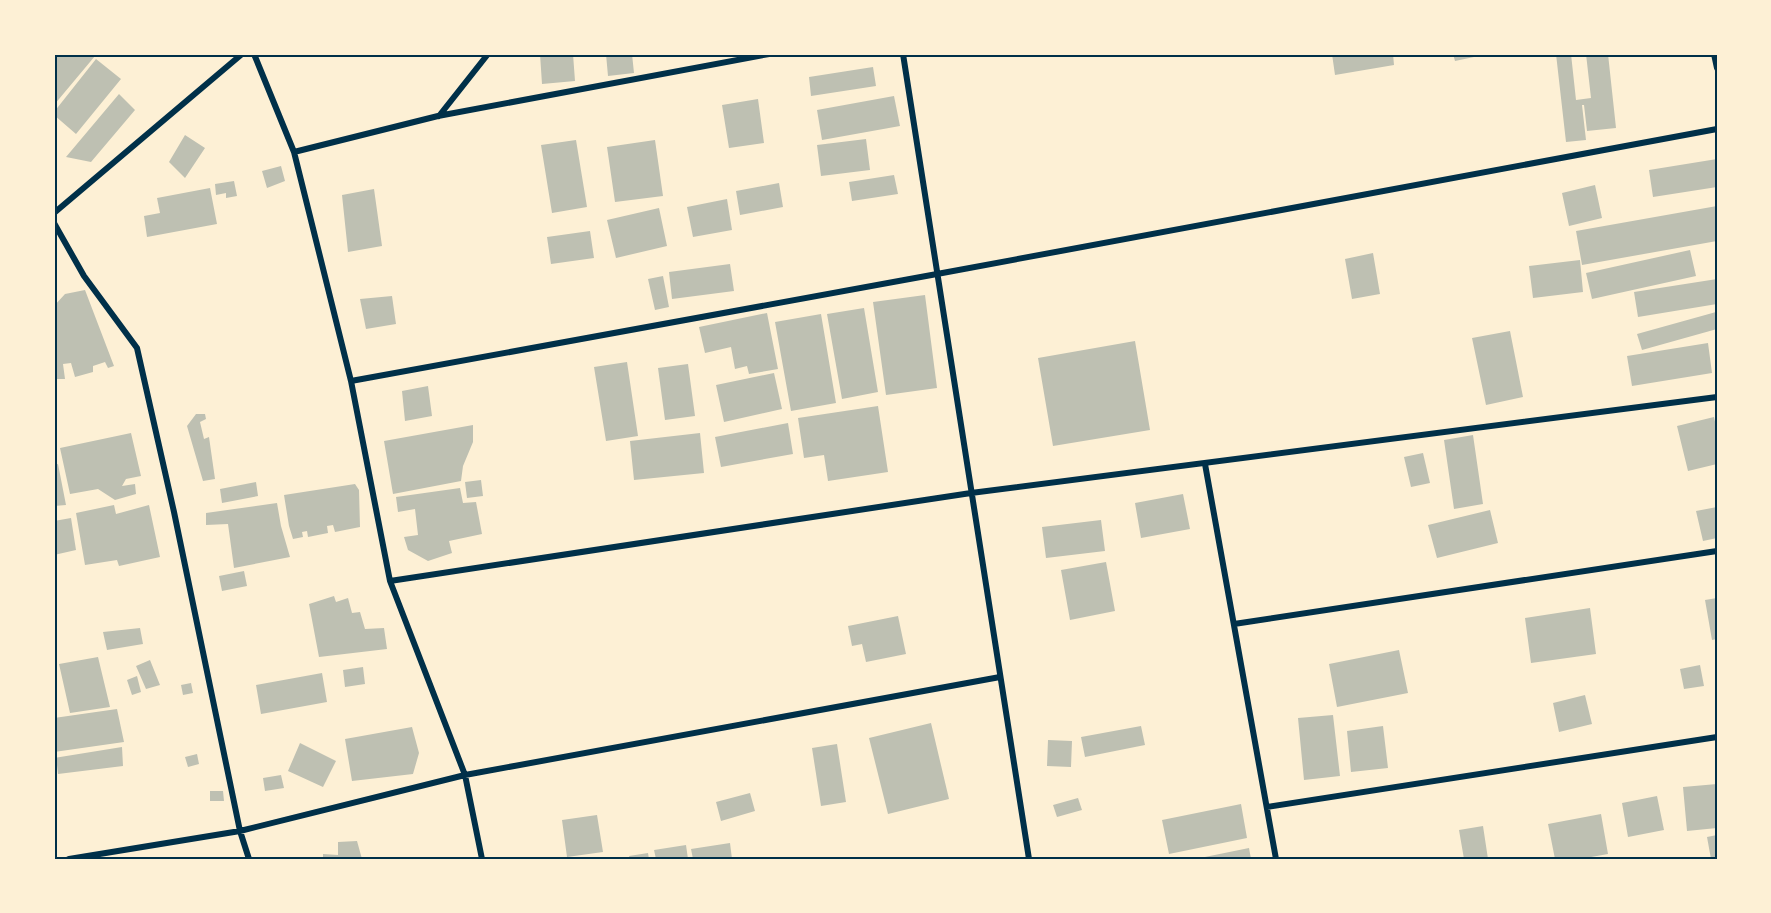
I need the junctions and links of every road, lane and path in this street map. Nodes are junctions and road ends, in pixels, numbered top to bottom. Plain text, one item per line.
1 (242, 54) edge
2 (254, 54) edge
3 (488, 54) edge
4 (769, 54) edge
5 (903, 54) edge
6 (1714, 54) edge
7 (1717, 68) edge
8 (438, 116) junction
9 (1717, 129) edge
10 (294, 152) junction
11 (54, 213) edge
12 (54, 223) edge
13 (937, 274) junction
14 (351, 381) junction
15 (1717, 397) edge
16 (1205, 464) junction
17 (971, 493) junction
18 (1717, 551) edge
19 (390, 581) junction
20 (1234, 624) junction
21 (1000, 677) junction
22 (1717, 737) edge
23 (465, 776) junction
24 (1267, 807) junction
25 (240, 831) junction
26 (69, 859) edge
27 (249, 859) edge
28 (482, 859) edge
29 (1029, 859) edge
30 (1276, 859) edge

1 - 11 street
2 - 10 street
3 - 8 street
4 - 8 street
5 - 13 street
6 - 7 street
8 - 10 street
9 - 13 street
10 - 14 street
12 - 25 street
13 - 14 street
13 - 17 street
14 - 19 street
15 - 16 street
16 - 17 street
16 - 20 street
17 - 19 street
17 - 21 street
18 - 20 street
19 - 23 street
20 - 24 street
21 - 23 street
21 - 29 street
22 - 24 street
23 - 25 street
23 - 28 street
24 - 30 street
25 - 26 street
25 - 27 street

